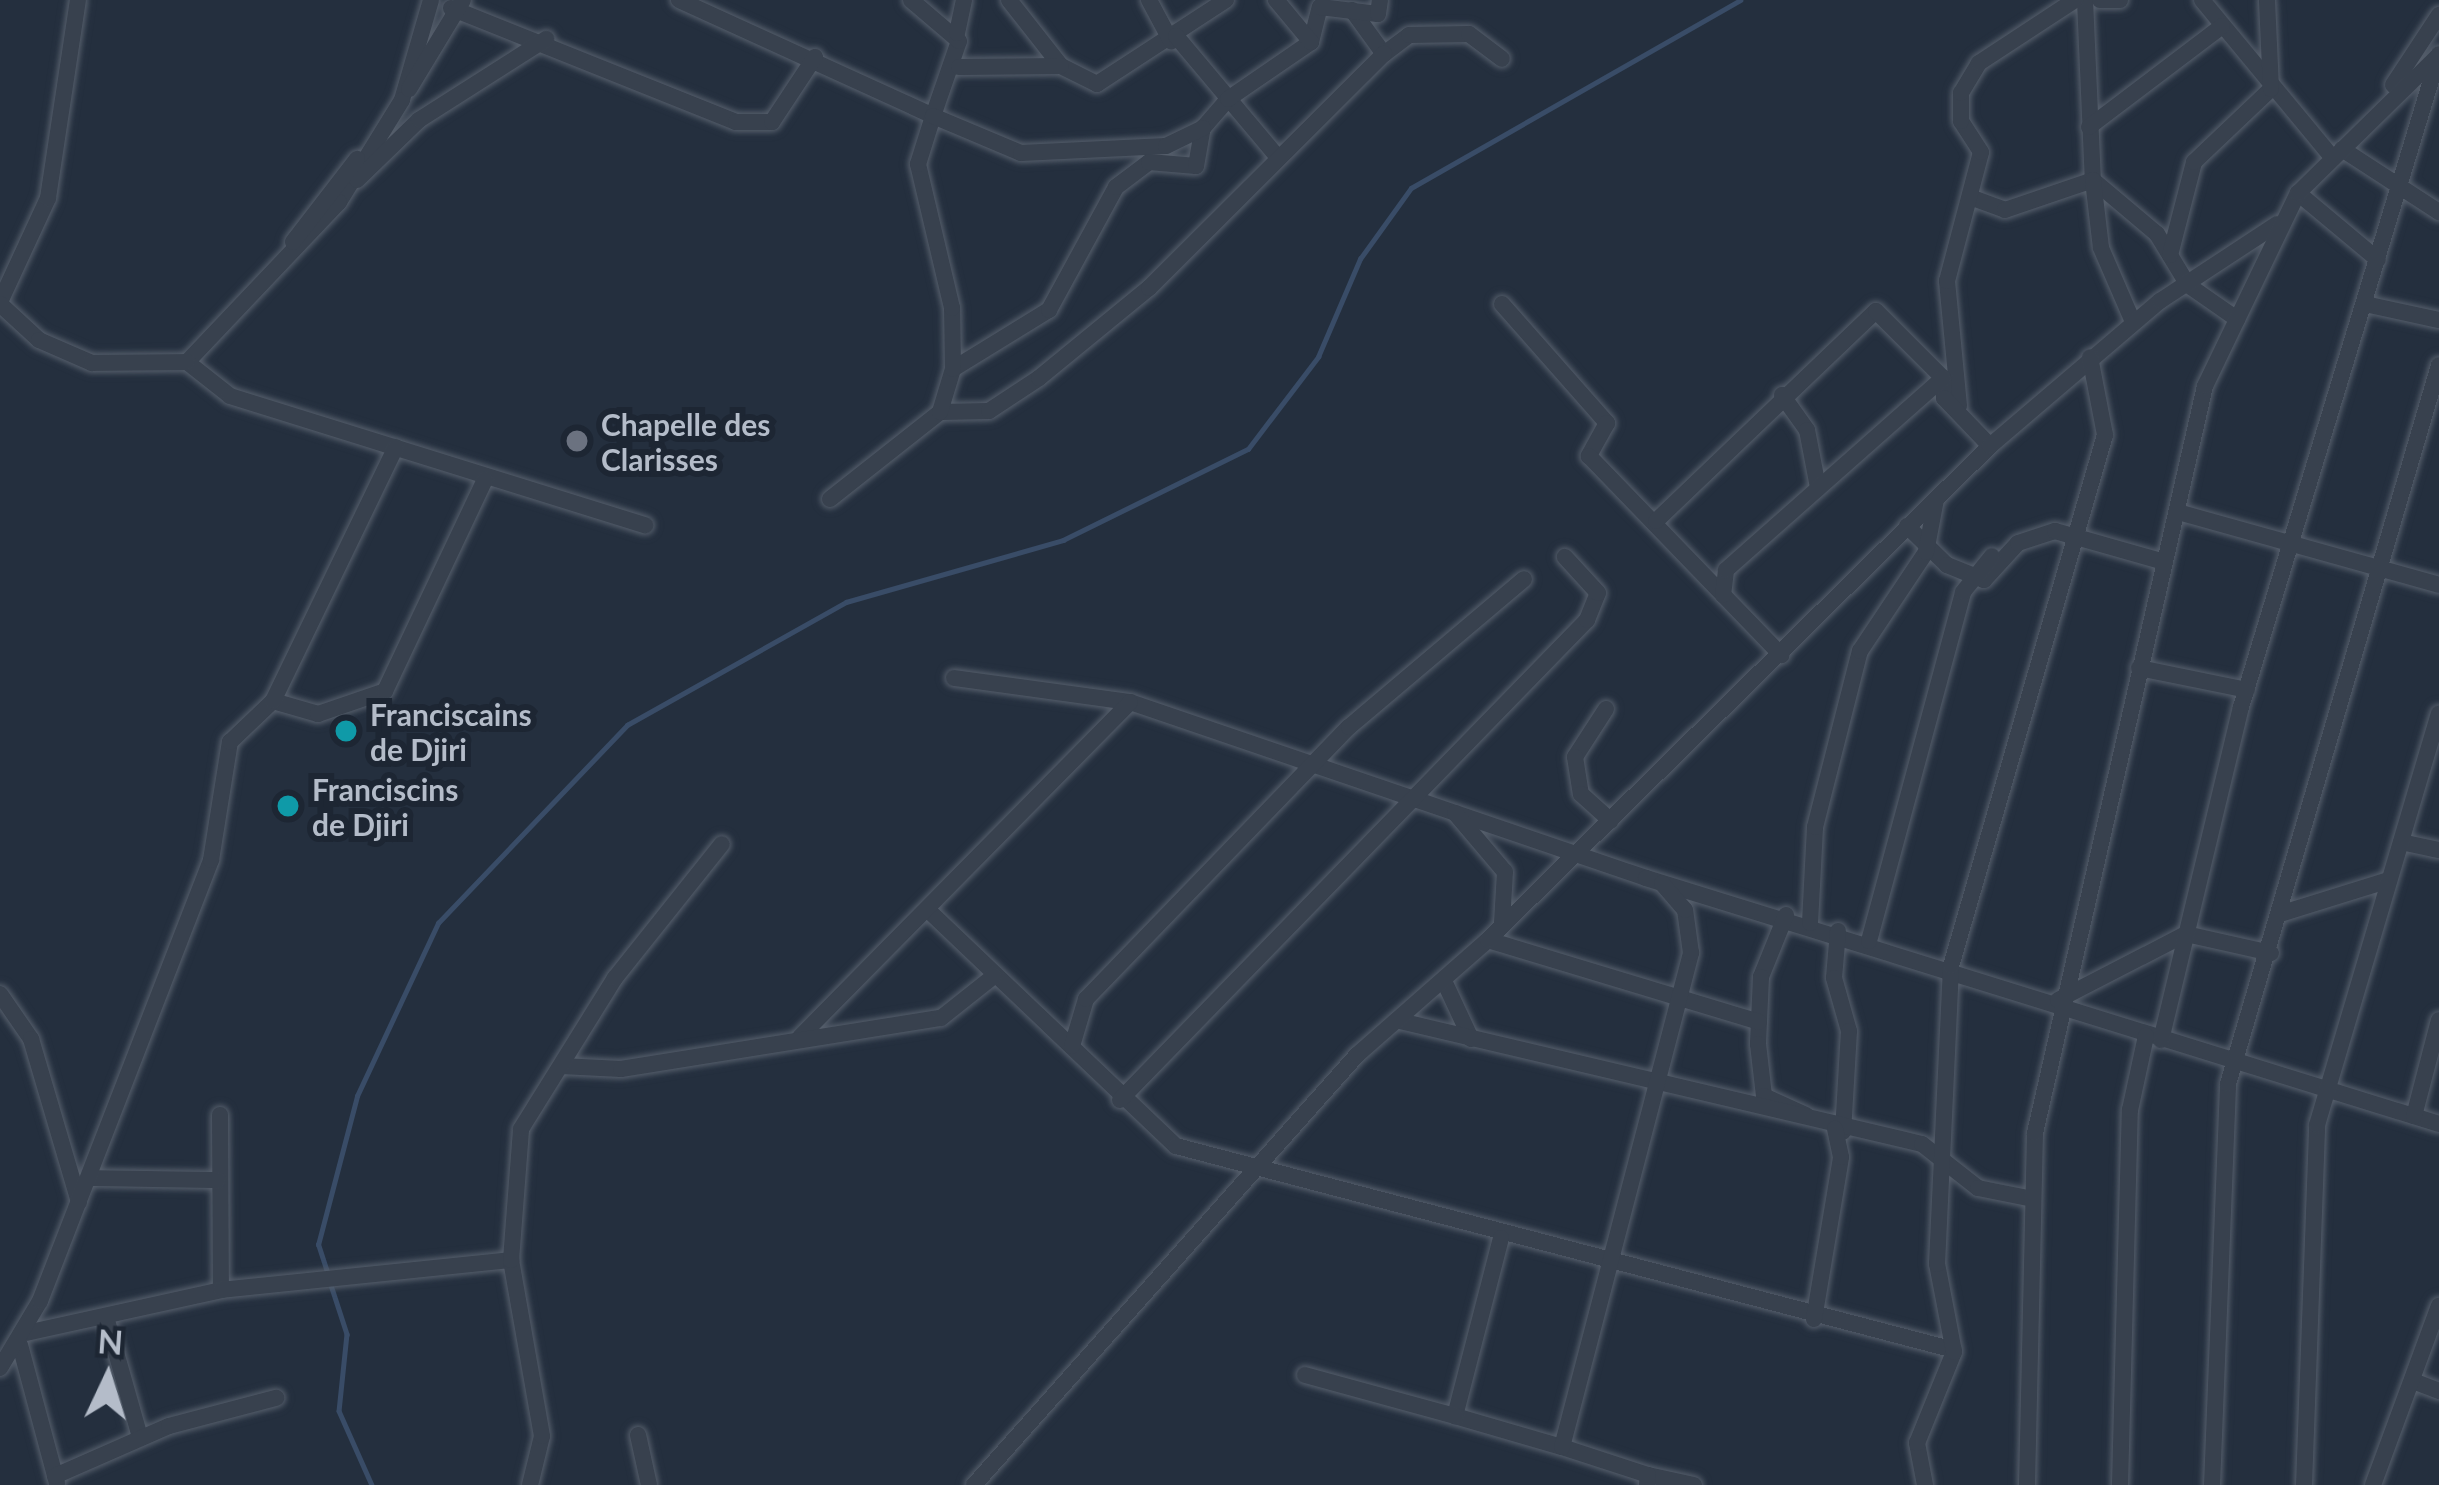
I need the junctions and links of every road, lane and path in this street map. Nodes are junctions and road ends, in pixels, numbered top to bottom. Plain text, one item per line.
1 (78, 0) edge
2 (431, 0) edge
3 (679, 0) edge
4 (910, 0) edge
5 (964, 0) edge
6 (1009, 0) edge
7 (1148, 0) edge
8 (1226, 0) edge
9 (1276, 0) edge
10 (1380, 0) edge
11 (2075, 0) edge
12 (2085, 0) edge
13 (2100, 0) edge
14 (2120, 0) edge
15 (2202, 0) edge
16 (2267, 0) edge
17 (458, 4) edge
18 (2053, 6) edge
19 (1352, 10) junction
20 (2439, 16) edge
21 (2222, 26) junction
22 (956, 33) junction
23 (1173, 38) junction
24 (546, 39) junction
25 (1311, 42) junction
26 (1384, 54) junction
27 (2439, 55) edge
28 (814, 56) junction
29 (1502, 58) dead end
30 (959, 67) junction
31 (1061, 67) junction
32 (2271, 88) junction
33 (1228, 99) junction
34 (403, 100) junction
35 (2378, 108) junction
36 (933, 116) junction
37 (1203, 128) junction
38 (2088, 128) junction
39 (374, 143) junction
40 (2336, 152) junction
41 (1275, 154) junction
42 (2093, 180) junction
43 (351, 184) junction
44 (2298, 193) junction
45 (2398, 193) junction
46 (1970, 197) junction
47 (2439, 212) edge
48 (2277, 224) junction
49 (286, 253) junction
50 (2170, 255) junction
51 (2378, 260) junction
52 (2188, 285) junction
53 (0, 303) edge
54 (1502, 304) dead end
55 (2366, 304) junction
56 (2236, 319) junction
57 (2439, 320) edge
58 (2133, 322) junction
59 (2090, 357) junction
60 (187, 362) junction
61 (2439, 365) edge
62 (953, 369) junction
63 (1943, 378) junction
64 (1782, 395) junction
65 (1959, 406) junction
66 (940, 412) junction
67 (1990, 446) junction
68 (396, 447) junction
69 (485, 479) junction
70 (1818, 488) junction
71 (1936, 498) junction
72 (830, 499) dead end
73 (2179, 512) junction
74 (1656, 521) junction
75 (645, 525) dead end
76 (1906, 526) junction
77 (2296, 539) junction
78 (2077, 540) junction
79 (1931, 541) junction
80 (1565, 556) dead end
81 (1992, 556) dead end
82 (2161, 561) junction
83 (2380, 565) junction
84 (1973, 576) junction
85 (1524, 579) dead end
86 (2439, 585) edge
87 (1723, 596) junction
88 (1781, 655) junction
89 (2139, 668) junction
90 (954, 678) dead end
91 (2247, 690) junction
92 (273, 701) junction
93 (1130, 702) junction
94 (1606, 709) dead end
95 (2439, 714) edge
96 (1319, 767) junction
97 (1414, 797) junction
98 (1450, 808) junction
99 (1611, 820) junction
100 (2401, 842) junction
101 (722, 844) dead end
102 (2439, 850) edge
103 (1577, 851) junction
104 (2389, 880) junction
105 (1660, 882) junction
106 (1713, 898) junction
107 (929, 910) junction
108 (2283, 913) junction
109 (1786, 915) junction
110 (1687, 922) junction
111 (1810, 923) junction
112 (1838, 931) junction
113 (1495, 934) junction
114 (2186, 934) junction
115 (1869, 941) junction
116 (2271, 953) junction
117 (1951, 966) junction
118 (994, 976) junction
119 (1444, 981) junction
120 (0, 994) edge
121 (1678, 995) junction
122 (2057, 1000) junction
123 (2439, 1020) edge
124 (1400, 1022) junction
125 (1759, 1022) junction
126 (800, 1037) junction
127 (2153, 1038) junction
128 (1472, 1040) junction
129 (1072, 1046) junction
130 (2234, 1060) junction
131 (562, 1066) junction
132 (1652, 1086) junction
133 (2327, 1088) junction
134 (1120, 1100) junction
135 (220, 1115) dead end
136 (2414, 1116) junction
137 (2439, 1124) edge
138 (1843, 1132) junction
139 (1941, 1152) junction
140 (1258, 1165) junction
141 (89, 1178) junction
142 (218, 1180) junction
143 (2033, 1199) junction
144 (80, 1202) junction
145 (1501, 1238) junction
146 (511, 1260) junction
147 (1607, 1266) junction
148 (221, 1290) junction
149 (2439, 1306) edge
150 (106, 1317) junction
151 (1814, 1319) junction
152 (23, 1339) junction
153 (1954, 1350) junction
154 (0, 1368) edge
155 (1305, 1375) dead end
156 (2413, 1381) junction
157 (2439, 1391) edge
158 (276, 1398) dead end
159 (1455, 1416) junction
160 (638, 1435) dead end
161 (140, 1436) junction
162 (1562, 1447) junction
163 (1648, 1480) edge
164 (56, 1481) edge
165 (530, 1485) edge
166 (649, 1485) edge
167 (974, 1485) edge
168 (1694, 1485) edge
169 (1925, 1485) edge
170 (2027, 1485) edge
171 (2120, 1485) edge
172 (2212, 1485) edge
173 (2304, 1485) edge
174 (2374, 1485) edge

1 - 53 street
2 - 34 street
3 - 28 street
4 - 22 street
5 - 22 street
6 - 31 street
7 - 23 street
8 - 23 street
9 - 25 street
10 - 19 street
11 - 18 street
12 - 38 street
13 - 14 street
15 - 21 street
16 - 32 street
17 - 24 street
17 - 34 street
18 - 46 street
19 - 25 street
19 - 26 street
20 - 35 street
21 - 32 street
21 - 38 street
22 - 30 street
23 - 31 street
23 - 33 street
24 - 28 street
24 - 43 street
25 - 33 street
26 - 29 street
26 - 41 street
27 - 35 street
27 - 45 street
28 - 36 street
30 - 31 street
30 - 36 street
32 - 40 street
32 - 50 street
33 - 37 street
33 - 41 street
34 - 39 street
35 - 40 street
36 - 37 street
36 - 62 street
37 - 62 street
38 - 42 street
39 - 43 street
39 - 49 street
40 - 44 street
40 - 45 street
41 - 66 street
42 - 46 street
42 - 50 street
42 - 58 street
43 - 49 street
44 - 48 street
44 - 51 street
45 - 47 street
45 - 51 street
46 - 65 street
48 - 52 street
48 - 56 street
49 - 60 street
50 - 52 street
51 - 55 street
52 - 56 street
52 - 58 street
53 - 60 street
54 - 74 street
55 - 57 street
55 - 77 street
56 - 73 street
58 - 59 street
59 - 67 street
59 - 78 street
60 - 68 street
61 - 83 street
62 - 66 street
63 - 64 street
63 - 65 street
63 - 70 street
64 - 70 street
64 - 74 street
65 - 67 street
66 - 72 street
67 - 71 street
68 - 69 street
68 - 92 street
69 - 75 street
69 - 92 street
70 - 87 street
71 - 76 street
71 - 79 street
73 - 77 street
73 - 82 street
74 - 87 street
76 - 79 street
76 - 88 street
77 - 83 street
77 - 91 street
78 - 82 street
78 - 84 street
78 - 117 street
79 - 84 street
79 - 111 street
80 - 97 street
81 - 84 street
82 - 89 street
83 - 86 street
83 - 108 street
84 - 115 street
85 - 96 street
87 - 88 street
88 - 99 street
89 - 91 street
89 - 122 street
90 - 93 street
91 - 114 street
92 - 141 street
93 - 96 street
93 - 107 street
94 - 99 street
95 - 100 street
96 - 97 street
96 - 129 street
97 - 98 street
97 - 134 street
98 - 103 street
98 - 113 street
99 - 103 street
100 - 102 street
100 - 104 street
101 - 131 street
103 - 105 street
103 - 113 street
104 - 108 street
104 - 133 street
105 - 106 street
105 - 110 street
106 - 109 street
106 - 110 street
107 - 118 street
107 - 126 street
108 - 116 street
109 - 111 street
109 - 125 street
110 - 121 street
111 - 112 street
112 - 115 street
112 - 138 street
113 - 119 street
113 - 121 street
114 - 116 street
114 - 122 street
114 - 127 street
115 - 117 street
116 - 130 street
117 - 122 street
117 - 139 street
118 - 126 street
118 - 129 street
119 - 124 street
119 - 128 street
120 - 144 street
121 - 125 street
121 - 132 street
122 - 127 street
122 - 143 street
123 - 136 street
124 - 128 street
124 - 140 street
125 - 138 street
126 - 131 street
127 - 130 street
127 - 171 street
128 - 132 street
129 - 134 street
130 - 133 street
130 - 172 street
131 - 146 street
132 - 138 street
132 - 147 street
133 - 136 street
133 - 173 street
134 - 140 street
135 - 142 street
136 - 137 street
138 - 139 street
138 - 151 street
139 - 143 street
139 - 153 street
140 - 145 street
140 - 167 street
141 - 142 street
141 - 144 street
142 - 148 street
143 - 170 street
144 - 152 street
145 - 147 street
145 - 159 street
146 - 148 street
146 - 165 street
147 - 151 street
147 - 162 street
148 - 150 street
149 - 156 street
150 - 152 street
150 - 161 street
151 - 153 street
152 - 154 street
152 - 164 street
153 - 169 street
155 - 159 street
156 - 157 street
156 - 174 street
158 - 161 street
159 - 162 street
160 - 166 street
161 - 164 street
162 - 163 street
163 - 168 street

